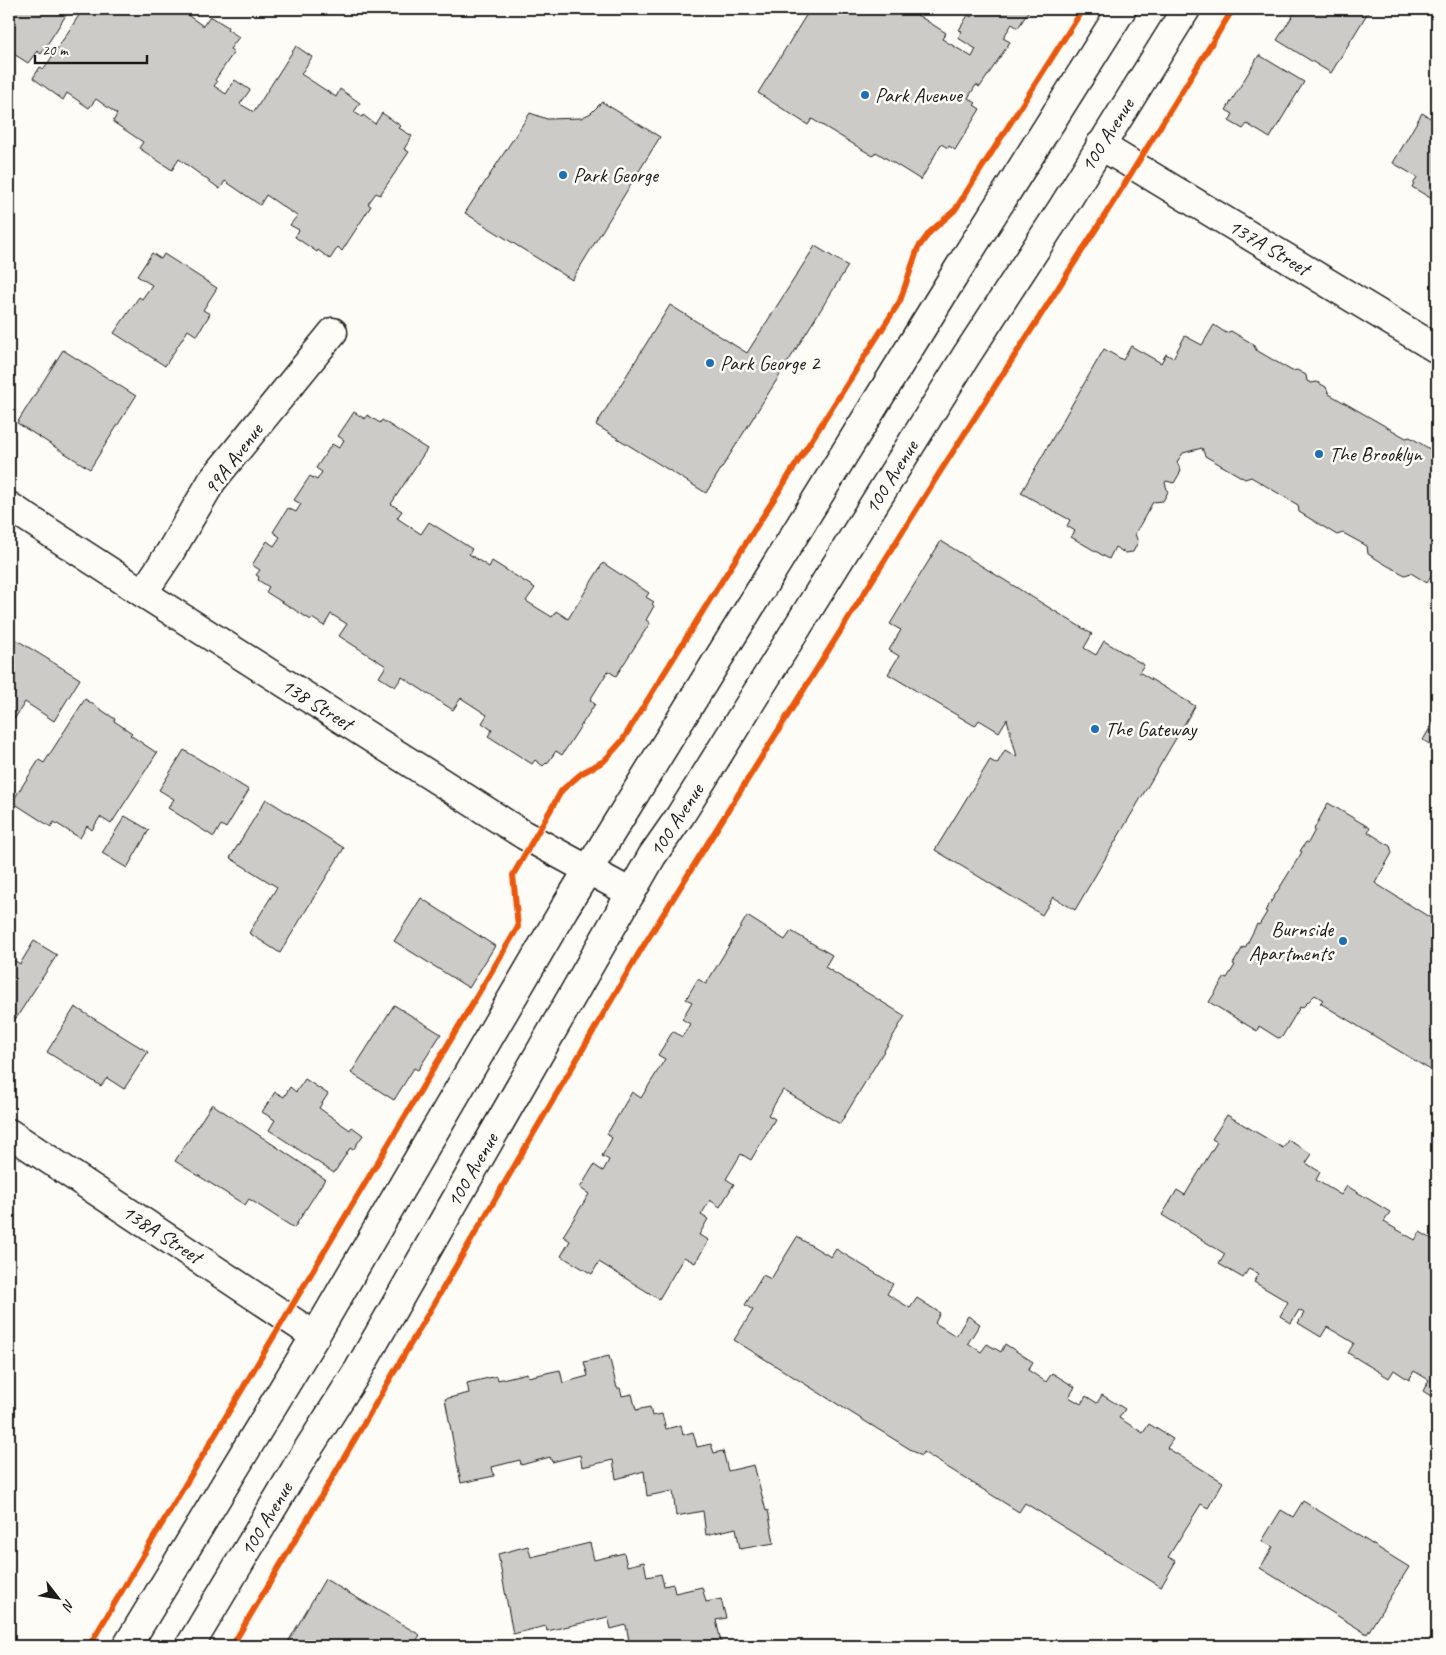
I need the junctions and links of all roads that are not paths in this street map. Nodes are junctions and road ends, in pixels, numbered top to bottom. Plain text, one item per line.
1 (1122, 9) edge
2 (1186, 9) edge
3 (1100, 145) junction
4 (333, 332) dead end
5 (1437, 348) edge
6 (9, 506) edge
7 (142, 593) junction
8 (588, 870) junction
9 (631, 893) junction
10 (9, 1133) edge
11 (314, 1336) junction
12 (127, 1646) edge
13 (190, 1646) edge

1 - 8 main road
2 - 3 main road, 100 Avenue
3 - 5 main road, 137A Street
3 - 9 main road, 100 Avenue
4 - 7 main road, 99A Avenue
6 - 7 main road, 138 Street
7 - 8 main road, 138 Street
8 - 9 main road, 138 Street
8 - 11 main road
9 - 13 main road, 100 Avenue
10 - 11 main road, 138A Street
11 - 12 main road

